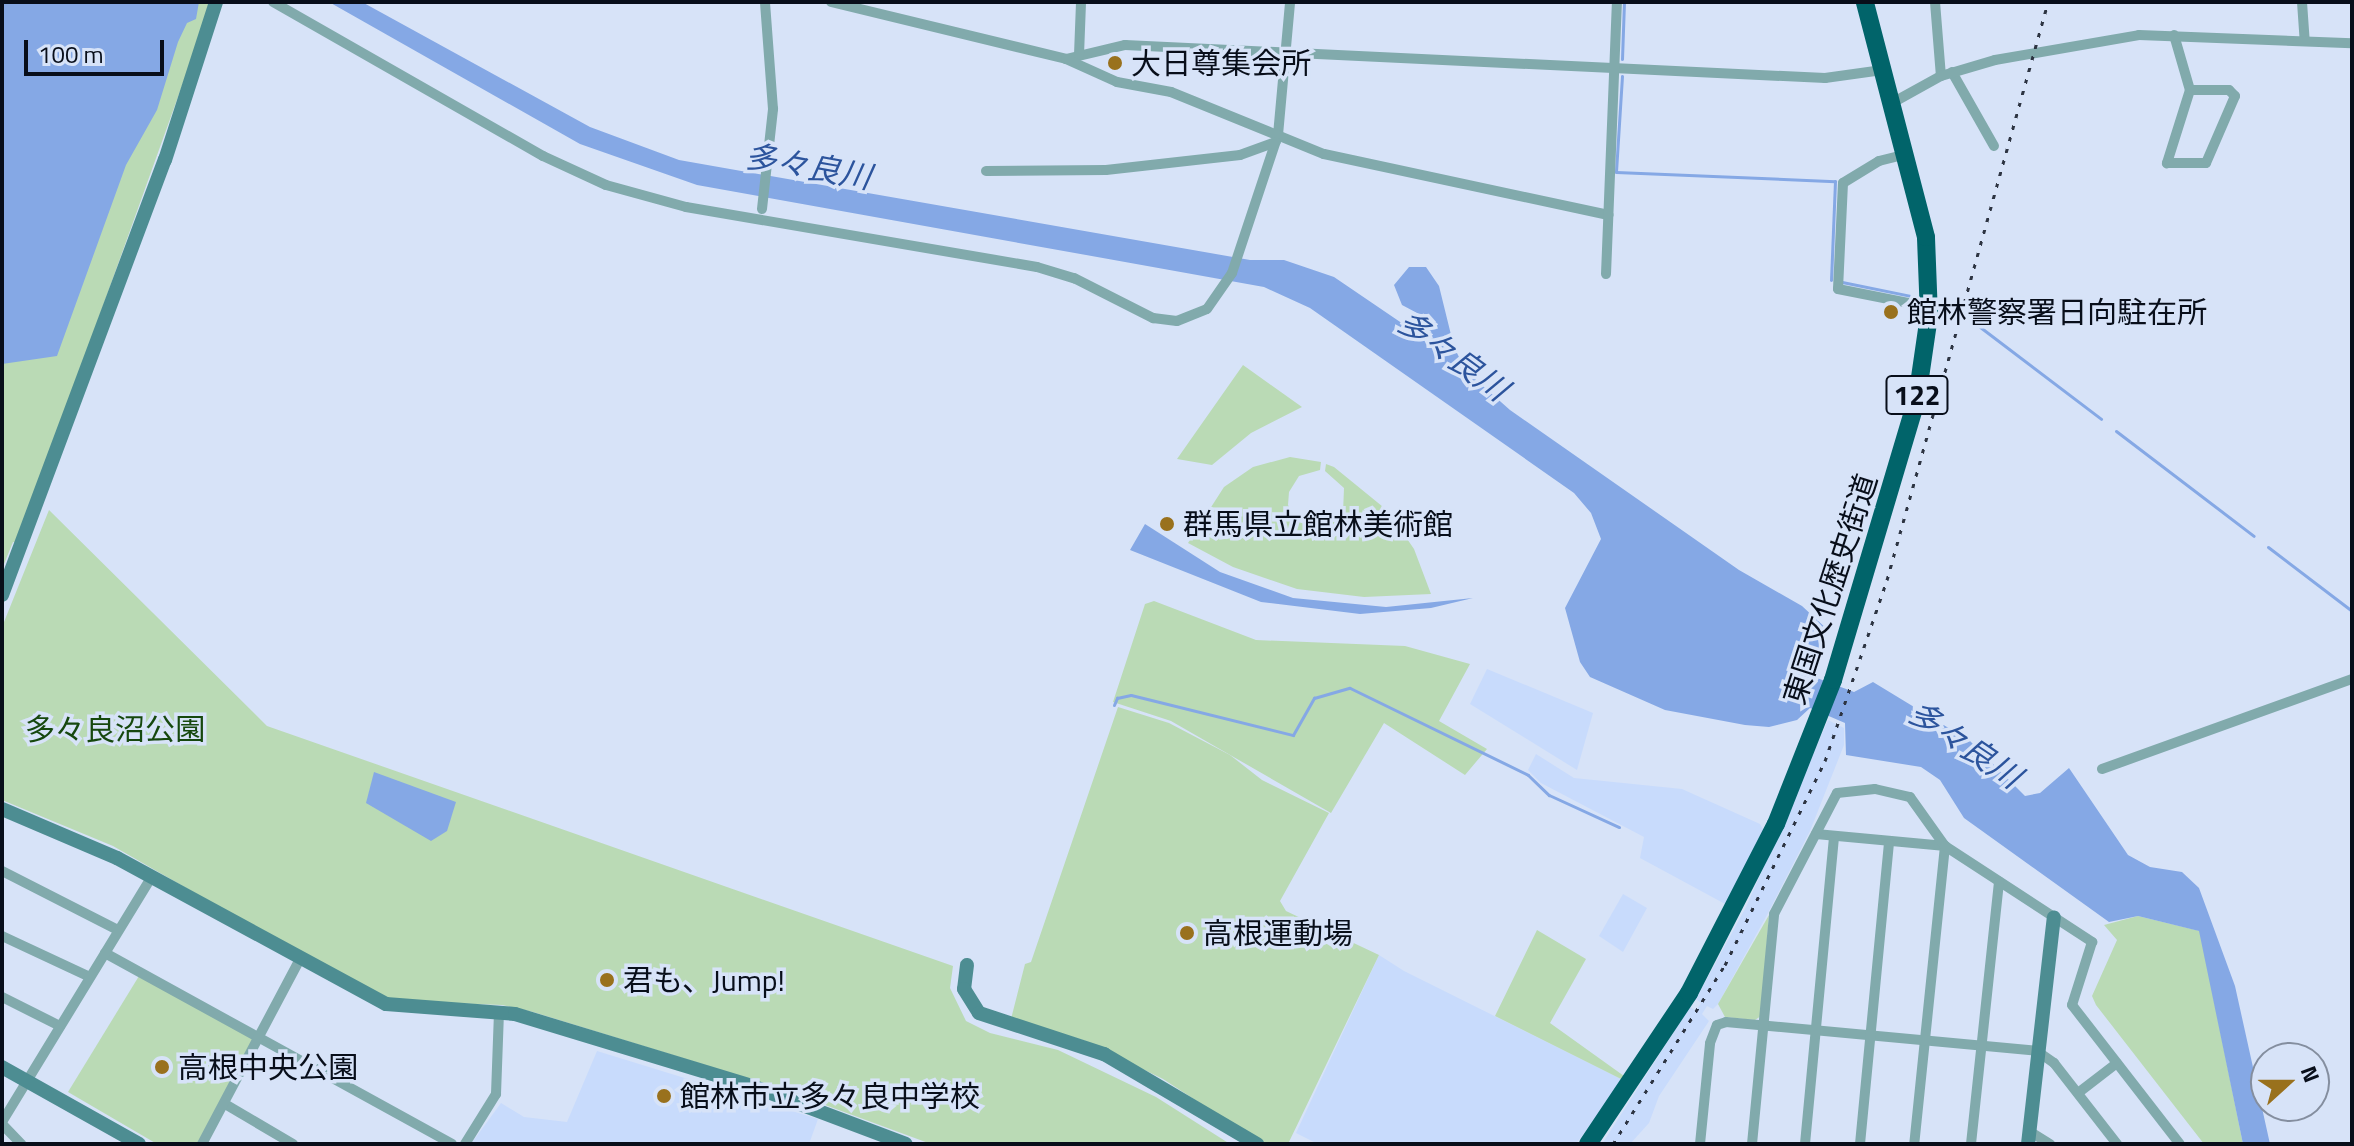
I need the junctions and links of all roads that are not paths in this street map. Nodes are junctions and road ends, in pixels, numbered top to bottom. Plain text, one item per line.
1 (216, 2) edge
2 (273, 2) edge
3 (765, 2) edge
4 (831, 2) edge
5 (1081, 2) edge
6 (1290, 2) edge
7 (1617, 2) edge
8 (1865, 2) edge
9 (1935, 2) edge
10 (2302, 2) edge
11 (2174, 35) junction
12 (2305, 41) junction
13 (2352, 43) edge
14 (1288, 51) junction
15 (1079, 55) junction
16 (1066, 59) junction
17 (1616, 69) junction
18 (1882, 70) junction
19 (1952, 72) junction
20 (1941, 76) junction
21 (2190, 90) junction
22 (1892, 103) junction
23 (1277, 139) junction
24 (1994, 146) dead end
25 (1907, 154) junction
26 (986, 171) dead end
27 (762, 209) dead end
28 (1609, 215) junction
29 (1606, 274) dead end
30 (1929, 307) junction
31 (2, 595) edge
32 (2352, 679) edge
33 (2102, 769) dead end
34 (2, 809) edge
35 (1816, 834) junction
36 (1834, 838) junction
37 (1889, 844) junction
38 (1945, 846) junction
39 (2, 871) edge
40 (152, 876) junction
41 (1999, 881) junction
42 (2054, 917) junction
43 (118, 930) junction
44 (2, 936) edge
45 (105, 953) junction
46 (299, 961) junction
47 (967, 965) dead end
48 (90, 977) junction
49 (2, 997) edge
50 (499, 1012) junction
51 (1763, 1024) junction
52 (60, 1026) junction
53 (1816, 1029) junction
54 (1870, 1034) junction
55 (263, 1037) junction
56 (1924, 1040) junction
57 (1980, 1046) junction
58 (2037, 1051) junction
59 (2117, 1063) junction
60 (2, 1067) edge
61 (27, 1081) junction
62 (2078, 1093) junction
63 (225, 1104) junction
64 (2, 1123) edge
65 (2029, 1137) edge
66 (21, 1144) edge
67 (139, 1144) edge
68 (202, 1144) edge
69 (293, 1144) edge
70 (452, 1144) edge
71 (465, 1144) edge
72 (906, 1144) edge
73 (1257, 1144) edge
74 (1588, 1144) edge
75 (1700, 1144) edge
76 (1752, 1144) edge
77 (1805, 1144) edge
78 (1860, 1144) edge
79 (1914, 1144) edge
80 (1971, 1144) edge
81 (2050, 1144) edge
82 (2117, 1144) edge
83 (2180, 1144) edge

1 - 31 street
2 - 23 street
3 - 27 street
4 - 16 street
5 - 15 street
6 - 14 street
7 - 17 street
8 - 18 highway, 東国文化歴史街道 / 122
9 - 20 street
10 - 12 street
11 - 12 street
11 - 19 street
11 - 21 street
12 - 13 street
14 - 15 street
14 - 17 street
14 - 23 street
15 - 16 street
16 - 23 street
17 - 18 street
17 - 28 street
18 - 22 highway, 東国文化歴史街道 / 122
19 - 20 street
19 - 24 street
20 - 22 street
21 - 21 street
22 - 25 highway, 東国文化歴史街道 / 122
23 - 26 street
23 - 28 street
25 - 30 highway, 東国文化歴史街道 / 122
25 - 30 street
28 - 29 street
30 - 74 highway, 東国文化歴史街道 / 122
32 - 33 street
34 - 40 street
35 - 36 street
35 - 38 street
35 - 51 street
36 - 37 street
36 - 53 street
37 - 38 street
37 - 54 street
38 - 41 street
38 - 56 street
39 - 43 street
40 - 43 street
40 - 46 street
41 - 42 street
41 - 57 street
42 - 58 street
42 - 59 street
43 - 45 street
44 - 48 street
45 - 48 street
45 - 55 street
46 - 50 street
46 - 55 street
47 - 73 street
48 - 52 street
49 - 52 street
50 - 71 street
50 - 72 street
51 - 53 street
51 - 75 street
51 - 76 street
52 - 61 street
53 - 54 street
53 - 77 street
54 - 56 street
54 - 78 street
55 - 63 street
55 - 70 street
56 - 57 street
56 - 79 street
57 - 58 street
57 - 80 street
58 - 62 street
58 - 65 street
59 - 62 street
59 - 83 street
60 - 61 street
61 - 64 street
61 - 67 street
62 - 82 street
63 - 68 street
63 - 69 street
64 - 66 street
65 - 81 street

